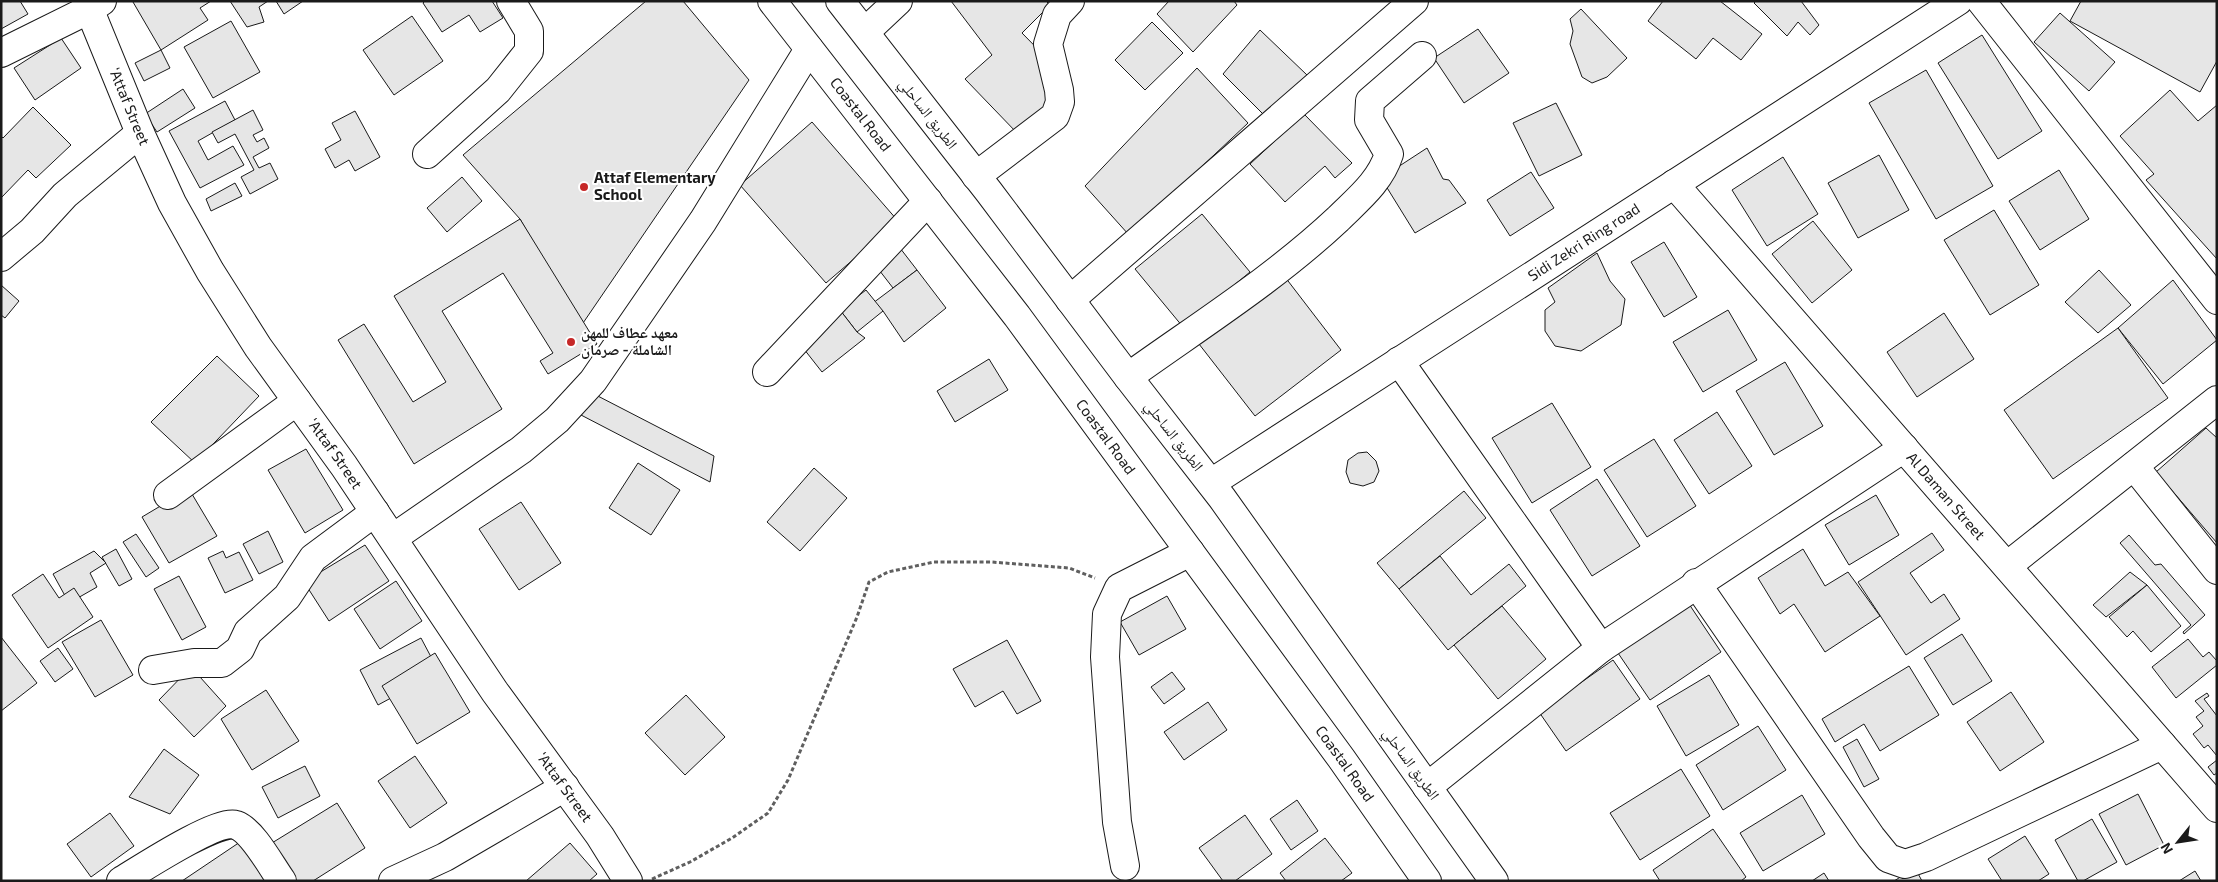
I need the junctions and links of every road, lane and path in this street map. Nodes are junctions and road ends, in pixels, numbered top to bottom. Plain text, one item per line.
1 (511, 1) edge
2 (772, 1) edge
3 (840, 1) edge
4 (898, 1) edge
5 (1070, 1) edge
6 (1414, 1) edge
7 (1958, 1) edge
8 (1981, 1) edge
9 (92, 4) edge
10 (864, 32) junction
11 (809, 49) junction
12 (1, 53) edge
13 (1422, 56) dead end
14 (140, 133) junction
15 (427, 154) dead end
16 (976, 176) junction
17 (1674, 184) junction
18 (928, 202) junction
19 (1, 257) edge
20 (1070, 300) junction
21 (2217, 300) edge
22 (1399, 361) junction
23 (767, 372) dead end
24 (1128, 377) junction
25 (2217, 400) edge
26 (297, 401) junction
27 (1904, 448) junction
28 (2134, 466) junction
29 (1210, 483) junction
30 (168, 494) dead end
31 (375, 512) junction
32 (392, 538) junction
33 (1190, 552) junction
34 (2007, 566) junction
35 (2217, 570) edge
36 (1696, 583) junction
37 (1119, 588) junction
38 (1601, 648) junction
39 (154, 670) dead end
40 (2162, 745) junction
41 (565, 787) junction
42 (1427, 787) junction
43 (2217, 808) edge
44 (1124, 866) dead end
45 (121, 881) edge
46 (282, 881) edge
47 (393, 881) edge
48 (628, 881) edge
49 (649, 881) edge
50 (1427, 881) edge
51 (1494, 881) edge

1 - 15 main road
2 - 11 main road, Coastal Road
3 - 10 main road, الطريق الساحلي
4 - 10 main road
5 - 16 main road
6 - 20 main road
7 - 17 main road, Sidi Zekri Ring road
8 - 21 main road
9 - 12 main road
9 - 14 main road, ‘Attaf Street
10 - 16 main road, الطريق الساحلي
11 - 18 main road, Coastal Road
11 - 32 main road
13 - 24 main road
14 - 19 main road
14 - 26 main road, ‘Attaf Street
16 - 20 main road, الطريق الساحلي
17 - 22 main road, Sidi Zekri Ring road
17 - 27 main road, Al Daman Street
18 - 23 main road
18 - 33 main road, Coastal Road
20 - 24 main road, الطريق الساحلي
22 - 29 main road, Sidi Zekri Ring road
22 - 38 main road
24 - 29 main road, الطريق الساحلي
25 - 28 main road
26 - 30 main road
26 - 31 main road, ‘Attaf Street
27 - 34 main road, Al Daman Street
27 - 36 main road
28 - 34 main road
28 - 35 main road
29 - 42 main road, الطريق الساحلي
31 - 32 main road, ‘Attaf Street
31 - 39 main road
32 - 41 main road, ‘Attaf Street
33 - 37 main road
33 - 50 main road, Coastal Road
34 - 40 main road, Al Daman Street
36 - 38 main road
36 - 40 main road
37 - 44 main road
37 - 49 path
38 - 42 main road
40 - 43 main road, Al Daman Street
41 - 47 main road
41 - 48 main road, ‘Attaf Street
42 - 51 main road, الطريق الساحلي
45 - 46 main road

